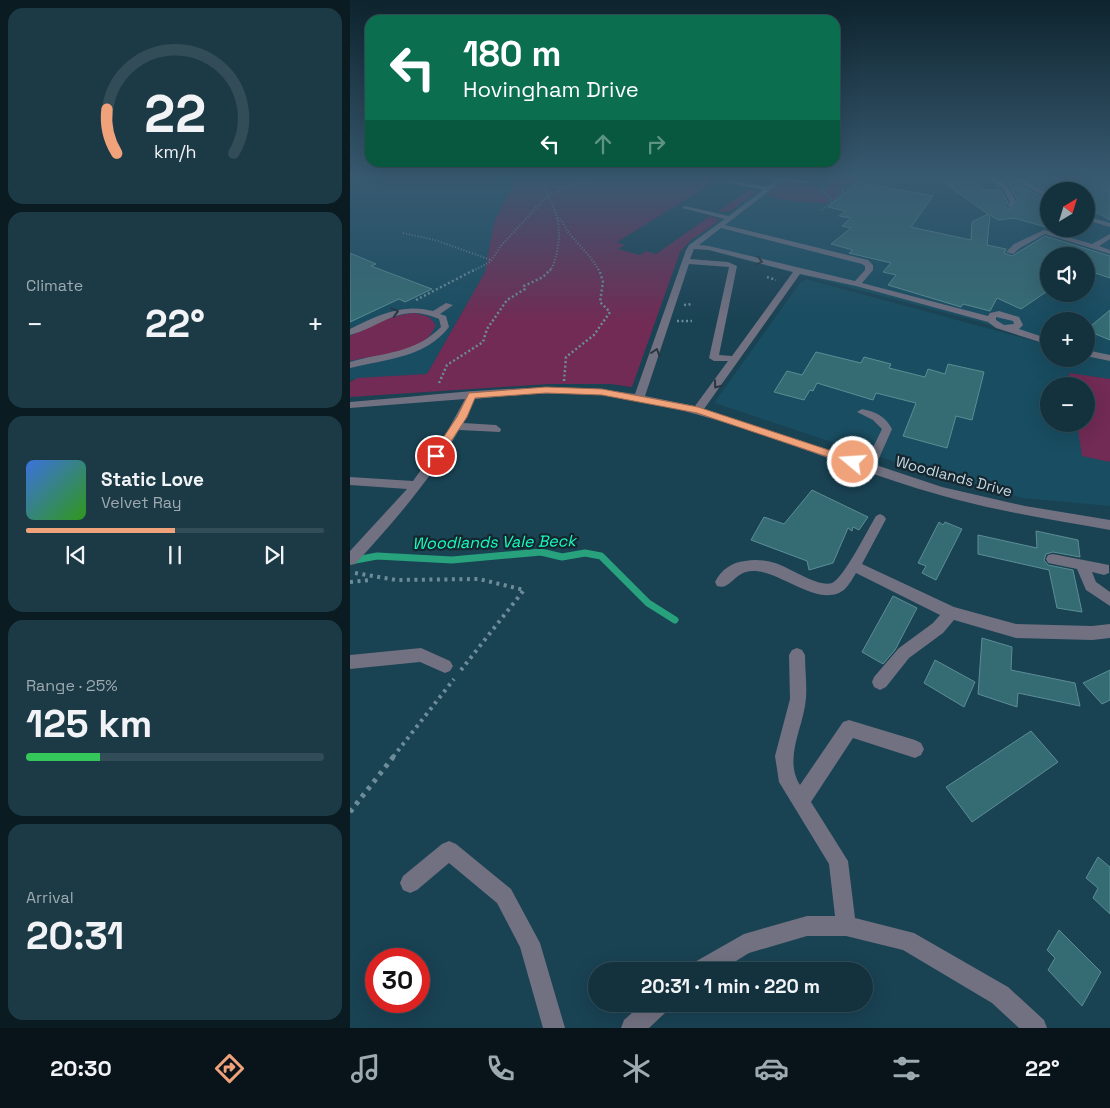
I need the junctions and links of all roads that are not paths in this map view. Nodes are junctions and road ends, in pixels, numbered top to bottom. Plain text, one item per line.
1 (721, 226) joint
2 (1110, 236) edge
3 (1093, 247) joint
4 (692, 248) junction
5 (1095, 248) edge
6 (1010, 252) dead end
7 (1110, 252) edge
8 (685, 261) junction
9 (798, 271) junction
10 (857, 284) junction
11 (449, 304) dead end
12 (435, 314) junction
13 (991, 320) junction
14 (1008, 328) junction
15 (350, 332) edge
16 (1040, 339) edge
17 (1095, 354) edge
18 (1110, 358) edge
19 (736, 359) junction
20 (350, 365) edge
21 (472, 395) junction
22 (639, 398) junction
23 (350, 405) edge
24 (698, 410) junction
25 (862, 412) dead end
26 (456, 426) junction
27 (496, 429) dead end
28 (869, 467) junction
29 (350, 481) edge
30 (416, 485) junction
31 (880, 519) dead end
32 (1110, 525) edge
33 (354, 556) edge
34 (1053, 559) dead end
35 (1082, 565) junction
36 (854, 566) junction
37 (1104, 568) dead end
38 (722, 582) dead end
39 (1110, 600) edge
40 (951, 613) junction
41 (1110, 631) edge
42 (797, 655) dead end
43 (350, 662) edge
44 (445, 666) dead end
45 (880, 682) dead end
46 (915, 749) dead end
47 (800, 802) junction
48 (410, 883) dead end
49 (846, 926) junction
50 (715, 962) edge
51 (649, 1012) edge
52 (554, 1028) edge
53 (632, 1028) edge
54 (1036, 1028) edge

1 - 4 street
1 - 10 street
2 - 3 street
3 - 6 street
4 - 8 street
4 -> 9 street
5 - 7 street
8 - 19 street
22 -> 8 street
9 - 10 street
9 - 19 street
10 - 13 street
11 - 12 street
15 -> 12 street
12 - 20 street
13 - 14 street
13 - 14 street
14 - 16 street
17 - 18 street
19 -> 24 street
21 - 22 street, Woodlands Drive
21 - 23 street, Woodlands Drive
21 - 26 street
22 - 24 street, Woodlands Drive
24 - 28 street, Woodlands Drive
25 - 28 street
26 - 27 street
26 - 30 street
28 - 32 street, Woodlands Drive
29 - 30 street
30 - 33 street
31 - 36 street
34 - 35 street
35 - 37 street
35 - 39 street
36 - 38 street
36 - 40 street
40 - 41 street
40 - 45 street
42 - 47 street
43 - 44 street
46 - 47 street
47 - 49 street
48 - 52 street
49 - 50 street
49 - 54 street
51 - 53 street

